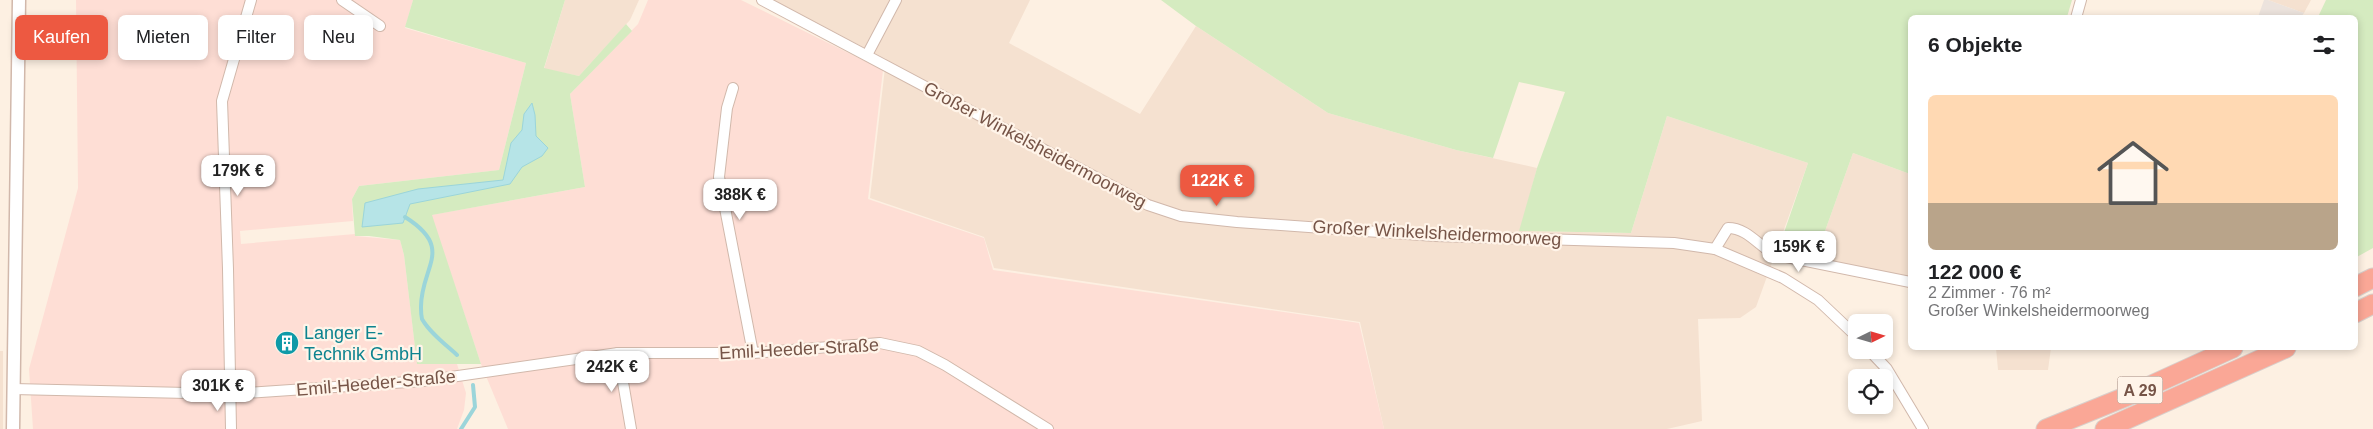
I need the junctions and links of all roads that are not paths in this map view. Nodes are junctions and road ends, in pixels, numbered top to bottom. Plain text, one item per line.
1 (19, 0) edge
2 (251, 0) edge
3 (342, 0) edge
4 (762, 0) edge
5 (896, 0) edge
6 (2082, 0) edge
7 (2077, 15) edge
8 (380, 26) dead end
9 (867, 55) junction
10 (732, 88) dead end
11 (1715, 249) junction
12 (2373, 278) edge
13 (1908, 282) edge
14 (2358, 286) edge
15 (2373, 304) edge
16 (2358, 312) edge
17 (1848, 328) edge
18 (2229, 350) edge
19 (2282, 350) edge
20 (618, 353) junction
21 (753, 353) junction
22 (1879, 359) edge
23 (13, 389) junction
24 (231, 394) junction
25 (13, 429) edge
26 (231, 429) edge
27 (631, 429) edge
28 (1048, 429) edge
29 (1923, 429) edge
30 (2046, 429) edge
31 (2105, 429) edge

1 - 23 street
2 - 24 street
3 - 8 street
4 - 9 street, Großer Winkelsheidermoorweg
5 - 9 street
6 - 7 street
9 - 11 street, Großer Winkelsheidermoorweg
10 - 21 street
11 - 13 street
11 - 17 street, Großer Winkelsheidermoorweg
12 - 14 highway
15 - 16 highway
18 - 30 highway, A 29
19 - 31 highway, A 29
20 - 21 street, Emil-Heeder-Straße
20 - 24 street, Emil-Heeder-Straße
20 - 27 street
21 - 28 street, Emil-Heeder-Straße
22 - 29 street
23 - 24 street, Emil-Heeder-Straße
23 - 25 street
24 - 26 street

